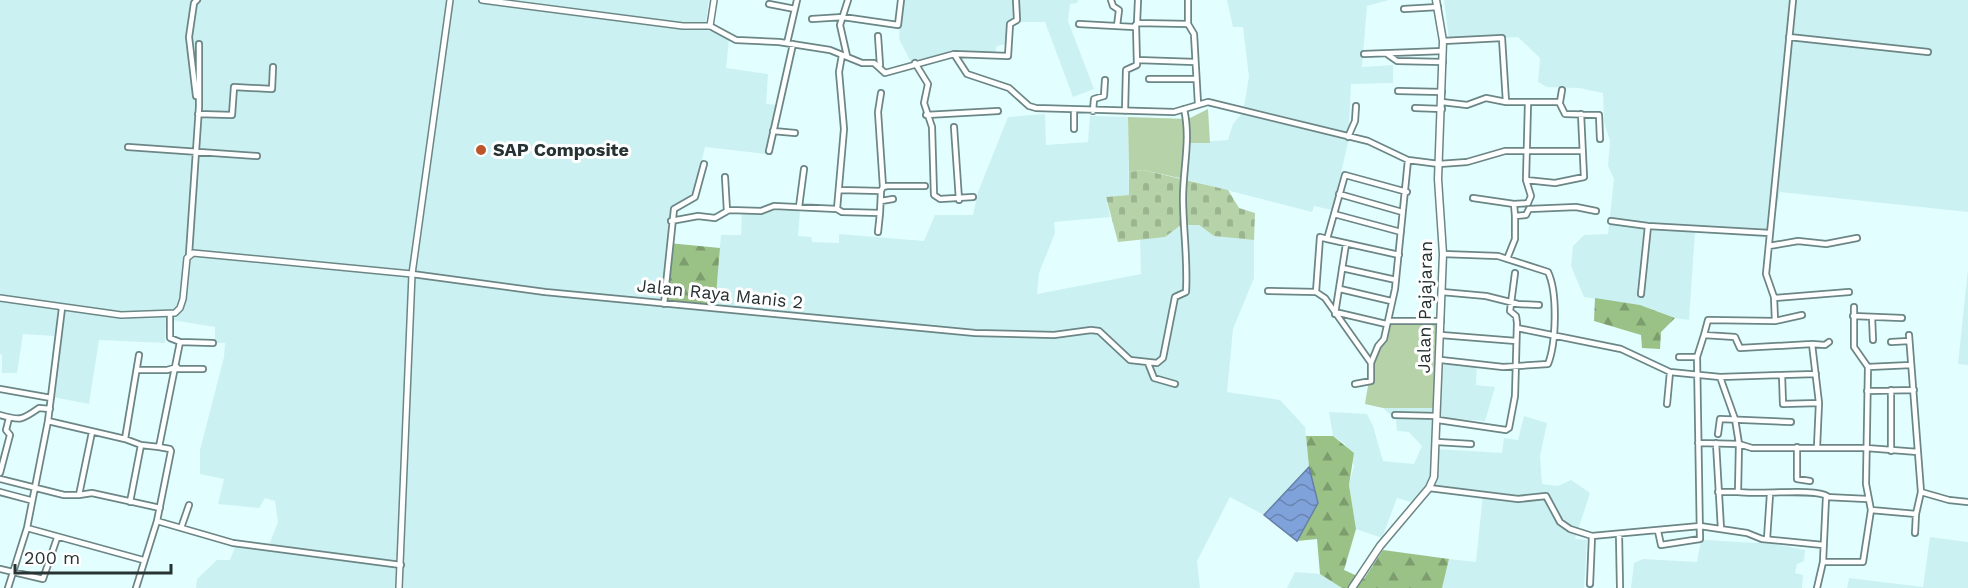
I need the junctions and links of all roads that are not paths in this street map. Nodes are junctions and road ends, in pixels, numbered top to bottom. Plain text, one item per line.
1 (197, 0) edge
2 (450, 0) edge
3 (482, 0) edge
4 (714, 0) edge
5 (797, 0) edge
6 (848, 0) edge
7 (899, 0) edge
8 (1016, 0) edge
9 (1111, 0) edge
10 (1138, 0) edge
11 (1188, 0) edge
12 (1793, 0) edge
13 (1437, 3) edge
14 (769, 4) dead end
15 (795, 9) junction
16 (1404, 9) dead end
17 (843, 17) junction
18 (812, 19) dead end
19 (1137, 23) junction
20 (880, 24) junction
21 (1079, 24) dead end
22 (1188, 24) junction
23 (710, 26) junction
24 (1117, 26) junction
25 (1789, 37) junction
26 (1443, 41) junction
27 (199, 44) dead end
28 (790, 44) junction
29 (1443, 51) junction
30 (1928, 52) dead end
31 (954, 54) junction
32 (1364, 54) dead end
33 (1387, 54) junction
34 (844, 56) junction
35 (1137, 60) junction
36 (1195, 62) junction
37 (1443, 62) junction
38 (915, 63) junction
39 (879, 65) junction
40 (273, 67) dead end
41 (1149, 79) dead end
42 (1196, 79) junction
43 (1105, 80) dead end
44 (1562, 90) dead end
45 (1398, 91) dead end
46 (1442, 92) junction
47 (881, 93) dead end
48 (1506, 102) junction
49 (1560, 102) junction
50 (1528, 103) junction
51 (1198, 104) junction
52 (1356, 106) dead end
53 (1442, 106) junction
54 (199, 107) junction
55 (1415, 108) dead end
56 (1074, 110) junction
57 (1184, 110) junction
58 (998, 111) dead end
59 (1093, 111) junction
60 (1125, 111) junction
61 (198, 114) junction
62 (1581, 114) junction
63 (926, 115) junction
64 (954, 127) dead end
65 (1074, 129) dead end
66 (773, 131) junction
67 (795, 134) dead end
68 (1348, 136) junction
69 (1600, 139) dead end
70 (128, 147) dead end
71 (769, 151) dead end
72 (1528, 151) junction
73 (1582, 151) junction
74 (196, 154) junction
75 (257, 156) dead end
76 (1408, 160) junction
77 (704, 164) dead end
78 (1439, 164) junction
79 (804, 169) dead end
80 (724, 177) dead end
81 (1526, 180) junction
82 (925, 186) dead end
83 (882, 189) junction
84 (840, 190) junction
85 (1407, 192) junction
86 (1339, 194) junction
87 (973, 197) dead end
88 (1473, 198) dead end
89 (893, 199) dead end
90 (959, 200) junction
91 (881, 201) junction
92 (1514, 204) junction
93 (799, 207) junction
94 (837, 209) junction
95 (727, 211) junction
96 (1596, 211) dead end
97 (1402, 212) junction
98 (880, 213) junction
99 (1334, 214) junction
100 (1515, 216) junction
101 (671, 221) junction
102 (1611, 221) dead end
103 (1648, 226) junction
104 (878, 232) dead end
105 (1401, 232) junction
106 (1770, 233) junction
107 (1857, 238) dead end
108 (1327, 239) junction
109 (1346, 244) junction
110 (1769, 246) junction
111 (189, 254) junction
112 (1443, 254) junction
113 (1399, 255) junction
114 (1507, 259) junction
115 (1342, 268) junction
116 (1515, 273) dead end
117 (412, 274) junction
118 (1396, 280) junction
119 (1340, 289) junction
120 (1268, 291) dead end
121 (1316, 292) junction
122 (1442, 292) junction
123 (1849, 292) dead end
124 (1641, 294) dead end
125 (0, 298) edge
126 (1325, 298) junction
127 (1338, 298) junction
128 (1774, 298) junction
129 (1391, 301) junction
130 (1510, 302) junction
131 (664, 304) junction
132 (1539, 305) dead end
133 (1854, 307) dead end
134 (62, 308) junction
135 (1335, 313) junction
136 (170, 314) junction
137 (1802, 315) dead end
138 (1853, 316) junction
139 (1872, 317) junction
140 (1902, 318) dead end
141 (1441, 321) junction
142 (1775, 321) junction
143 (1387, 323) junction
144 (1517, 328) junction
145 (1441, 335) junction
146 (1704, 335) junction
147 (1554, 336) junction
148 (1873, 340) dead end
149 (1516, 341) junction
150 (180, 342) junction
151 (1829, 342) dead end
152 (1891, 342) dead end
153 (213, 343) dead end
154 (1812, 345) junction
155 (139, 355) dead end
156 (1679, 357) dead end
157 (1697, 357) junction
158 (1441, 360) junction
159 (1148, 363) junction
160 (1371, 363) junction
161 (1516, 365) junction
162 (1911, 365) junction
163 (1868, 367) junction
164 (177, 368) junction
165 (203, 369) dead end
166 (137, 370) junction
167 (1670, 372) junction
168 (1816, 374) junction
169 (1695, 375) junction
170 (1782, 375) junction
171 (1720, 377) junction
172 (1175, 384) dead end
173 (1354, 384) dead end
174 (0, 389) edge
175 (1891, 390) junction
176 (1914, 390) junction
177 (1867, 391) junction
178 (51, 398) junction
179 (1819, 403) junction
180 (1667, 404) dead end
181 (50, 409) junction
182 (0, 415) edge
183 (1395, 415) dead end
184 (9, 418) junction
185 (1438, 418) junction
186 (1735, 419) junction
187 (48, 421) junction
188 (1791, 422) dead end
189 (92, 432) junction
190 (1718, 434) dead end
191 (125, 439) junction
192 (1437, 442) junction
193 (1698, 443) junction
194 (1716, 443) junction
195 (1471, 444) dead end
196 (1739, 444) junction
197 (141, 445) junction
198 (159, 447) junction
199 (1797, 447) junction
200 (1817, 447) junction
201 (1866, 448) junction
202 (1891, 451) junction
203 (1918, 452) junction
204 (0, 473) edge
205 (0, 479) edge
206 (1810, 481) dead end
207 (33, 488) junction
208 (1429, 488) junction
209 (0, 492) edge
210 (1718, 492) junction
211 (1738, 492) junction
212 (1921, 492) junction
213 (1770, 494) junction
214 (79, 495) junction
215 (1827, 496) junction
216 (1867, 499) junction
217 (30, 500) junction
218 (130, 502) junction
219 (1968, 502) edge
220 (189, 505) dead end
221 (160, 508) junction
222 (1871, 510) junction
223 (1916, 514) junction
224 (158, 521) junction
225 (1700, 526) junction
226 (27, 528) junction
227 (181, 528) junction
228 (1721, 529) junction
229 (1658, 531) junction
230 (1915, 534) dead end
231 (1619, 535) junction
232 (1592, 536) junction
233 (57, 538) junction
234 (1767, 539) junction
235 (1823, 545) junction
236 (143, 561) junction
237 (1823, 562) junction
238 (401, 565) junction
239 (0, 568) edge
240 (12, 571) junction
241 (1590, 584) dead end
242 (1620, 587) edge
243 (8, 588) edge
244 (136, 588) edge
245 (399, 588) edge
246 (1352, 588) edge
247 (1817, 588) edge

1 - 54 street
2 - 117 street
3 - 23 street
4 - 23 street
5 - 15 street
6 - 17 street
7 - 20 street
8 - 31 street
9 - 24 street
10 - 19 street
11 - 22 street
12 - 25 street
13 - 16 street
13 - 26 main road, Jalan Pajajaran
14 - 15 street
15 - 28 street
17 - 18 street
17 - 20 street
17 - 34 street
19 - 22 street
19 - 24 street
19 - 35 street
20 - 39 street
21 - 24 street
22 - 36 street
23 - 28 street
25 - 30 street
25 - 106 street
26 - 29 main road, Jalan Pajajaran
26 - 48 street
27 - 54 street
28 - 34 street
28 - 66 street
29 - 33 street
29 - 37 main road, Jalan Pajajaran
31 - 38 street
31 - 56 street
32 - 33 street
33 - 37 street
34 - 39 street
34 - 84 street
35 - 36 street
35 - 60 street
36 - 42 street
37 - 46 main road, Jalan Pajajaran
38 - 39 street
38 - 63 street
40 - 61 street
41 - 42 street
42 - 51 street
43 - 59 street
44 - 49 street
45 - 46 street
46 - 53 main road, Jalan Pajajaran
47 - 83 street
48 - 50 street
48 - 53 street
49 - 50 street
49 - 62 street
50 - 72 street
51 - 57 street
51 - 68 street
52 - 68 street
53 - 55 street
53 - 78 main road, Jalan Pajajaran
54 - 61 street
56 - 59 street
56 - 65 street
57 - 60 street
57 - 159 street
58 - 63 street
59 - 60 street
61 - 74 street
62 - 69 street
62 - 73 street
63 - 90 street
64 - 90 street
66 - 67 street
66 - 71 street
68 - 76 street
70 - 74 street
72 - 73 street
72 - 78 street
72 - 81 street
73 - 81 street
74 - 75 street
74 - 111 street
76 - 78 street
76 - 85 street
77 - 101 street
78 - 112 main road, Jalan Pajajaran
79 - 93 street
80 - 95 street
81 - 92 street
82 - 83 street
83 - 84 street
83 - 91 street
84 - 94 street
85 - 86 street
85 - 97 street
86 - 97 street
86 - 99 street
87 - 90 street
88 - 92 street
89 - 91 street
91 - 98 street
92 - 100 street
93 - 94 street
93 - 95 street
94 - 98 street
95 - 101 street
96 - 100 street
97 - 105 street
98 - 104 street
99 - 105 street
99 - 108 street
100 - 114 street
101 - 131 street
102 - 103 street
103 - 106 street
103 - 124 street
105 - 113 street
106 - 110 street
107 - 110 street
108 - 109 street
108 - 121 street
109 - 113 street
109 - 115 street
110 - 128 street
111 - 117 street
111 - 136 street
112 - 114 street
112 - 122 main road, Jalan Pajajaran
113 - 118 street
114 - 147 street
115 - 118 street
115 - 119 street
116 - 130 street
117 - 131 street, Jalan Raya Manis 2
117 - 238 street
118 - 129 street
119 - 127 street
119 - 129 street
120 - 121 street
121 - 126 street
122 - 130 street
122 - 141 main road, Jalan Pajajaran
123 - 128 street
125 - 134 street
126 - 127 street
126 - 135 street
127 - 135 street
128 - 142 street
129 - 143 street
130 - 132 street
130 - 144 street
131 - 159 street, Jalan Raya Manis 2
133 - 138 street
134 - 136 street
134 - 178 street
135 - 143 street
135 - 160 street
136 - 150 street
137 - 142 street
138 - 139 street
138 - 163 street
139 - 140 street
139 - 148 street
141 - 143 street
141 - 145 main road, Jalan Pajajaran
142 - 146 street
143 - 160 street
144 - 147 street
144 - 149 street
145 - 149 street
145 - 158 main road, Jalan Pajajaran
146 - 154 street
146 - 157 street
147 - 161 street
147 - 167 street
149 - 161 street
150 - 153 street
150 - 164 street
151 - 154 street
152 - 162 street
154 - 168 street
155 - 166 street
156 - 157 street
157 - 169 street
158 - 161 street
158 - 185 main road, Jalan Pajajaran
159 - 172 street
160 - 173 street
161 - 185 street
162 - 163 street
162 - 176 street
163 - 177 street
164 - 165 street
164 - 166 street
164 - 198 street
166 - 191 street
167 - 169 street
167 - 180 street
168 - 170 street
168 - 179 street
169 - 171 street
169 - 193 street
170 - 171 street
170 - 179 street
171 - 186 street
174 - 178 street
175 - 176 street
175 - 177 street
175 - 202 street
176 - 203 street
177 - 201 street
178 - 181 street
179 - 200 street
181 - 184 street
181 - 187 street
182 - 184 street
183 - 185 street
184 - 204 street
185 - 192 main road, Jalan Pajajaran
186 - 188 street
186 - 190 street
186 - 196 street
187 - 189 street
187 - 207 street
189 - 191 street
189 - 214 street
191 - 197 street
192 - 195 street
192 - 208 main road, Jalan Pajajaran
193 - 194 street
193 - 225 street
194 - 196 street
194 - 210 street
196 - 199 street
196 - 211 street
197 - 198 street
197 - 218 street
198 - 221 street
199 - 200 street
199 - 206 street
200 - 201 street
201 - 202 street
201 - 216 street
202 - 203 street
203 - 212 street
205 - 207 street
207 - 214 street
207 - 217 street
208 - 232 street
208 - 246 main road, Jalan Pajajaran
209 - 217 street
210 - 211 street
210 - 228 street
211 - 213 street
212 - 219 street
212 - 223 street
213 - 215 street
213 - 234 street
214 - 218 street
215 - 216 street
215 - 235 street
216 - 222 street
217 - 226 street
218 - 221 street
220 - 227 street
221 - 224 street
222 - 223 street
222 - 237 street
223 - 230 street
224 - 227 street
224 - 236 street
225 - 228 street
225 - 229 street
225 - 229 street
226 - 233 street
226 - 240 street
227 - 238 street
228 - 234 street
229 - 231 street
231 - 232 street
231 - 242 street
232 - 241 street
233 - 236 street
233 - 240 street
234 - 235 street
235 - 237 street
236 - 244 street
237 - 247 street
238 - 245 street
239 - 240 street
240 - 243 street

